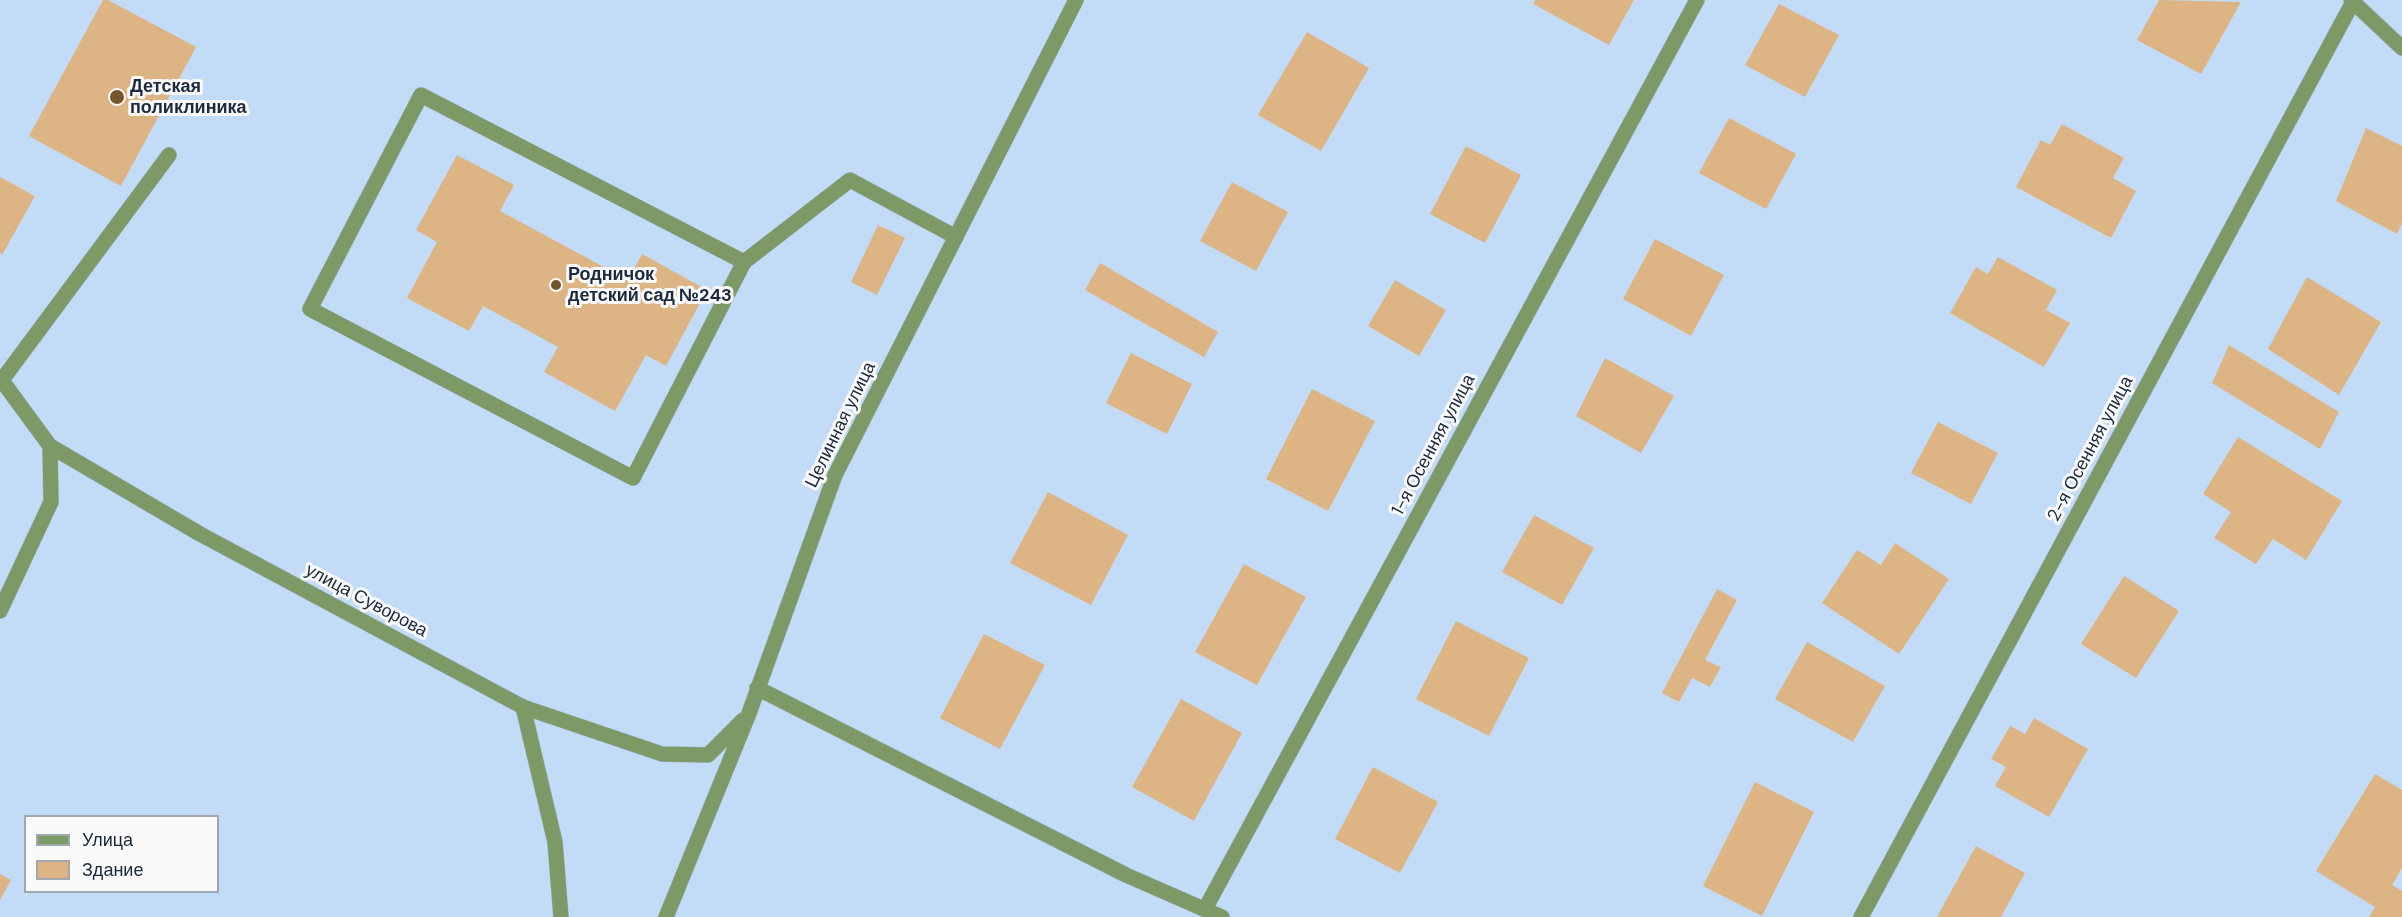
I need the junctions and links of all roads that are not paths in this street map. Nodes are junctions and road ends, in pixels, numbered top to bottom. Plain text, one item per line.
1 (1076, 0) edge
2 (1697, 0) edge
3 (2353, 1) edge
4 (2402, 48) edge
5 (169, 155) dead end
6 (956, 237) junction
7 (744, 262) junction
8 (1, 379) edge
9 (50, 446) junction
10 (0, 611) edge
11 (757, 688) junction
12 (523, 707) junction
13 (748, 716) junction
14 (1205, 909) junction
15 (561, 917) edge
16 (666, 917) edge
17 (1222, 917) edge
18 (1861, 917) edge

1 - 6 street, Целинная улица
2 - 14 street, 1-я Осенняя улица
3 - 4 street
3 - 18 street, 2-я Осенняя улица
5 - 8 street
6 - 7 street
6 - 11 street, Целинная улица
7 - 7 street
8 - 9 street, улица Суворова
9 - 10 street
9 - 12 street, улица Суворова
11 - 13 street, Целинная улица
11 - 14 street
12 - 13 street, улица Суворова
12 - 15 street
13 - 16 street, Целинная улица
14 - 17 street

